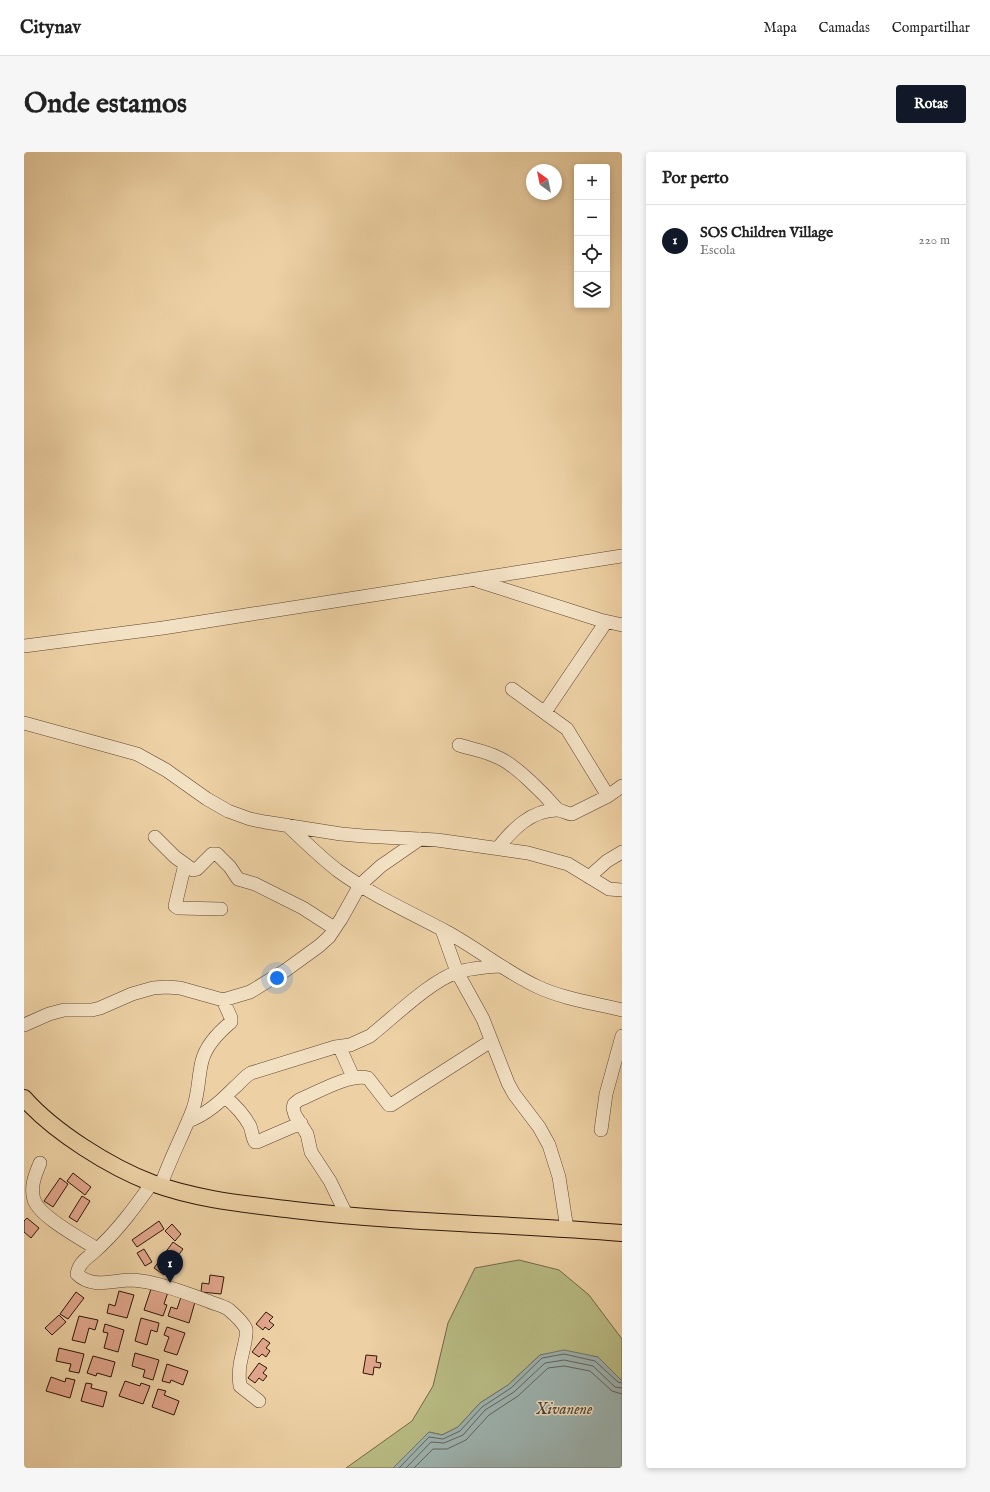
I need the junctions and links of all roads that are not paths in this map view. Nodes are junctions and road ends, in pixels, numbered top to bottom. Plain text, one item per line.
1 (622, 556) edge
2 (474, 580) junction
3 (606, 622) junction
4 (622, 624) edge
5 (24, 646) edge
6 (512, 689) dead end
7 (545, 712) junction
8 (24, 723) edge
9 (459, 745) dead end
10 (622, 786) edge
11 (608, 796) junction
12 (558, 810) junction
13 (288, 825) junction
14 (155, 837) dead end
15 (420, 839) junction
16 (498, 848) junction
17 (622, 852) edge
18 (185, 864) junction
19 (589, 877) junction
20 (360, 885) junction
21 (622, 890) edge
22 (221, 908) dead end
23 (334, 928) junction
24 (442, 930) junction
25 (501, 966) junction
26 (457, 972) junction
27 (223, 1000) junction
28 (622, 1008) edge
29 (24, 1025) edge
30 (622, 1036) edge
31 (491, 1041) junction
32 (340, 1048) junction
33 (353, 1077) junction
34 (225, 1097) junction
35 (24, 1098) edge
36 (188, 1121) junction
37 (301, 1123) junction
38 (601, 1130) dead end
39 (40, 1163) dead end
40 (156, 1184) junction
41 (347, 1216) junction
42 (568, 1229) junction
43 (622, 1233) edge
44 (97, 1249) junction
45 (259, 1401) dead end

1 - 2 street
2 - 3 street
2 - 5 street
3 - 4 street
3 - 7 street
6 - 7 street
7 - 11 street
8 - 13 street
9 - 12 street
10 - 11 street
11 - 12 street
12 - 16 street
13 - 15 street
13 - 20 street
14 - 18 street
15 - 16 street
15 - 20 street
16 - 19 street
17 - 19 street
18 - 22 street
18 - 23 street
19 - 21 street
20 - 23 street
20 - 24 street
23 - 27 street
24 - 25 street
24 - 26 street
25 - 26 street
25 - 28 street
26 - 31 street
26 - 32 street
27 - 29 street
27 - 36 street
30 - 38 street
31 - 33 street
31 - 42 street
32 - 33 street
32 - 34 street
33 - 37 street
34 - 36 street
34 - 37 street
35 - 40 main road
36 - 40 street
37 - 41 street
39 - 44 street
40 - 41 main road
40 - 44 street
41 - 42 main road
42 - 43 main road
44 - 45 street

